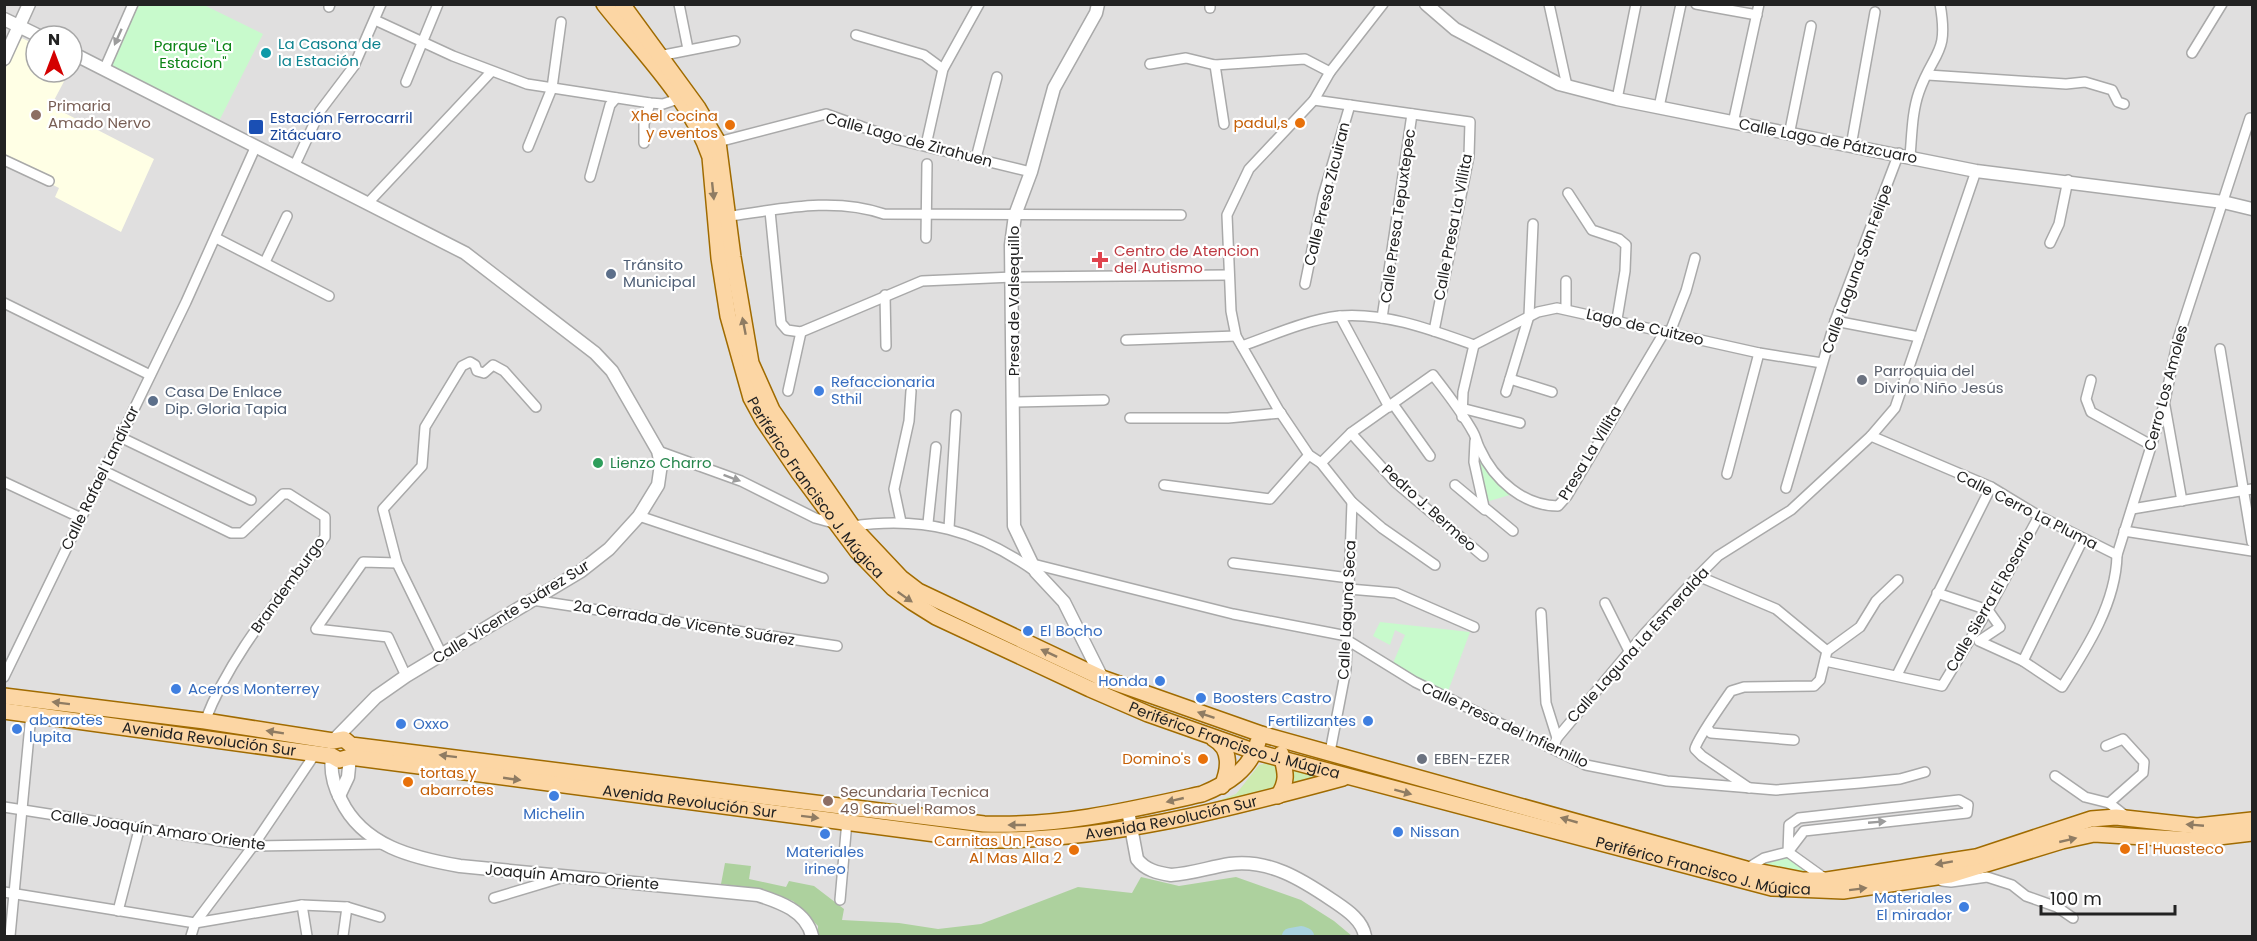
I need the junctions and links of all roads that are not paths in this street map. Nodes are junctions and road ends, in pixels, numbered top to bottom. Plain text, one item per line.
1 (29, 4) edge
2 (133, 4) edge
3 (381, 4) edge
4 (438, 4) edge
5 (604, 4) edge
6 (621, 4) edge
7 (679, 4) edge
8 (979, 4) edge
9 (1098, 4) edge
10 (1383, 4) edge
11 (1426, 4) edge
12 (1549, 4) edge
13 (1636, 4) edge
14 (1681, 4) edge
15 (1696, 4) edge
16 (1759, 4) edge
17 (1940, 4) edge
18 (2222, 4) edge
19 (1875, 12) dead end
20 (1757, 15) junction
21 (375, 20) junction
22 (5, 21) edge
23 (561, 22) dead end
24 (20, 26) junction
25 (1811, 26) dead end
26 (24, 28) edge
27 (856, 35) dead end
28 (735, 41) dead end
29 (424, 42) junction
30 (688, 49) junction
31 (2192, 53) dead end
32 (659, 56) junction
33 (4, 59) edge
34 (84, 59) edge
35 (1150, 64) dead end
36 (1215, 65) junction
37 (943, 69) junction
38 (104, 70) junction
39 (491, 72) junction
40 (1330, 72) junction
41 (1928, 75) junction
42 (997, 77) dead end
43 (406, 82) dead end
44 (1567, 86) junction
45 (552, 88) junction
46 (616, 98) junction
47 (678, 99) junction
48 (1617, 99) junction
49 (1314, 100) junction
50 (650, 103) junction
51 (2124, 104) dead end
52 (1350, 105) junction
53 (1659, 107) junction
54 (1412, 114) junction
55 (2250, 118) dead end
56 (1733, 123) junction
57 (1224, 124) dead end
58 (1789, 135) junction
59 (718, 142) junction
60 (644, 143) dead end
61 (926, 146) junction
62 (1851, 146) junction
63 (528, 147) dead end
64 (255, 148) junction
65 (1904, 154) junction
66 (976, 158) junction
67 (4, 160) edge
68 (927, 164) dead end
69 (294, 167) junction
70 (1976, 171) junction
71 (1031, 172) junction
72 (590, 177) dead end
73 (2068, 180) junction
74 (50, 181) dead end
75 (1568, 193) dead end
76 (2223, 202) junction
77 (368, 203) junction
78 (2253, 209) edge
79 (770, 211) junction
80 (927, 214) junction
81 (1015, 215) junction
82 (1181, 215) dead end
83 (287, 216) dead end
84 (723, 217) junction
85 (1533, 224) dead end
86 (216, 238) junction
87 (926, 238) dead end
88 (2050, 243) dead end
89 (1695, 258) dead end
90 (265, 262) junction
91 (1228, 275) junction
92 (1013, 277) junction
93 (1566, 281) dead end
94 (1305, 284) dead end
95 (885, 295) junction
96 (329, 296) dead end
97 (4, 303) edge
98 (1566, 309) junction
99 (1340, 316) junction
100 (1529, 316) junction
101 (1382, 318) junction
102 (1617, 319) junction
103 (1835, 321) junction
104 (1434, 331) junction
105 (801, 332) junction
106 (1667, 332) junction
107 (1236, 336) junction
108 (1919, 337) junction
109 (1126, 340) dead end
110 (1474, 345) junction
111 (886, 346) dead end
112 (1242, 346) junction
113 (2220, 349) dead end
114 (1759, 352) junction
115 (1822, 363) junction
116 (150, 375) junction
117 (1510, 379) junction
118 (2091, 380) dead end
119 (1443, 388) junction
120 (788, 391) dead end
121 (911, 391) dead end
122 (1552, 392) dead end
123 (1463, 393) junction
124 (1506, 393) dead end
125 (1104, 400) dead end
126 (1013, 402) junction
127 (1391, 405) junction
128 (2164, 405) junction
129 (536, 407) dead end
130 (1281, 413) junction
131 (1463, 413) junction
132 (956, 415) dead end
133 (1130, 418) dead end
134 (1520, 423) dead end
135 (1351, 433) junction
136 (1475, 436) junction
137 (1871, 436) junction
138 (120, 437) junction
139 (2151, 445) junction
140 (936, 447) dead end
141 (658, 451) junction
142 (1309, 455) junction
143 (1430, 456) dead end
144 (1321, 463) junction
145 (104, 471) junction
146 (1727, 474) dead end
147 (4, 482) edge
148 (1164, 485) dead end
149 (1455, 485) dead end
150 (1991, 487) junction
151 (1786, 488) dead end
152 (2249, 489) edge
153 (251, 500) dead end
154 (2182, 501) junction
155 (1352, 502) junction
156 (2132, 509) junction
157 (1485, 510) junction
158 (639, 516) junction
159 (2038, 516) junction
160 (81, 518) junction
161 (901, 522) junction
162 (928, 523) junction
163 (845, 525) junction
164 (949, 528) junction
165 (1513, 531) dead end
166 (2124, 531) junction
167 (2083, 538) junction
168 (2253, 542) edge
169 (2253, 551) edge
170 (2117, 555) junction
171 (1483, 556) dead end
172 (397, 563) junction
173 (1233, 563) dead end
174 (1435, 565) dead end
175 (1035, 568) junction
176 (1698, 576) junction
177 (823, 578) dead end
178 (1349, 578) junction
179 (1898, 579) dead end
180 (1349, 589) junction
181 (1937, 593) junction
182 (532, 600) junction
183 (1605, 603) dead end
184 (1988, 610) junction
185 (1541, 613) dead end
186 (1474, 627) dead end
187 (1347, 638) junction
188 (837, 646) dead end
189 (1629, 651) junction
190 (1827, 651) junction
191 (442, 655) junction
192 (1825, 661) junction
193 (2023, 661) junction
194 (1897, 675) junction
195 (406, 676) junction
196 (4, 677) edge
197 (1102, 678) junction
198 (1090, 689) junction
199 (4, 696) edge
200 (4, 711) edge
201 (32, 714) junction
202 (205, 721) junction
203 (349, 723) junction
204 (1708, 729) junction
205 (1261, 734) junction
206 (1206, 735) junction
207 (1277, 736) junction
208 (1557, 738) junction
209 (1794, 740) dead end
210 (2106, 746) dead end
211 (332, 748) junction
212 (1553, 748) junction
213 (351, 751) junction
214 (1256, 752) junction
215 (1330, 753) junction
216 (315, 754) junction
217 (1283, 760) junction
218 (1370, 764) junction
219 (1925, 772) dead end
220 (2055, 776) dead end
221 (1346, 777) junction
222 (1222, 786) junction
223 (1750, 789) junction
224 (339, 796) junction
225 (1278, 796) junction
226 (2109, 803) junction
227 (4, 807) edge
228 (1912, 807) junction
229 (22, 810) junction
230 (1128, 811) junction
231 (1840, 813) junction
232 (2129, 818) junction
233 (1913, 819) junction
234 (2253, 820) edge
235 (847, 821) junction
236 (1842, 826) junction
237 (1131, 827) junction
238 (140, 830) junction
239 (2253, 833) edge
240 (384, 844) junction
241 (253, 846) junction
242 (1788, 852) junction
243 (1746, 869) junction
244 (564, 877) junction
245 (1931, 878) junction
246 (1827, 880) junction
247 (9, 893) edge
248 (494, 898) dead end
249 (840, 900) dead end
250 (302, 905) junction
251 (347, 907) junction
252 (118, 911) junction
253 (380, 917) dead end
254 (2073, 918) dead end
255 (195, 923) junction
256 (1365, 934) edge
257 (10, 936) edge
258 (191, 936) edge
259 (308, 936) edge
260 (343, 936) edge
261 (812, 936) edge

1 - 24 street
2 -> 38 street
3 - 21 street
4 - 29 street
5 - 47 main road, Periférico Francisco J. Múgica
6 - 32 main road, Periférico Francisco J. Múgica
7 - 30 street
8 - 37 street
9 - 71 street, Presa de Valsequillo
10 - 40 street
11 - 44 street, Calle Lago de Pátzcuaro
12 - 44 street
13 - 48 street
14 - 53 street
15 - 20 street
16 - 20 street
17 - 41 street, Calle Laguna San Felipe
18 - 31 street
19 - 62 street
20 - 56 street
21 - 29 street
21 - 69 street
22 - 24 street
23 - 45 street
24 - 26 street
24 - 33 street
25 - 58 street
27 - 37 street
28 - 30 street
29 - 39 street
29 - 43 street
30 - 32 street
32 - 59 main road, Periférico Francisco J. Múgica
34 - 38 street
35 - 36 street
36 - 40 street
36 - 57 street
37 - 61 street
38 - 64 street
39 - 45 street
39 - 77 street
40 - 49 street
41 - 51 street
41 - 65 street, Calle Laguna San Felipe
42 - 66 street
44 - 48 street, Calle Lago de Pátzcuaro
45 - 46 street
45 - 63 street
46 - 50 street
46 - 72 street
47 - 50 street
47 -> 84 main road, Periférico Francisco J. Múgica
48 - 53 street, Calle Lago de Pátzcuaro
49 - 52 street
49 - 91 street
50 - 60 street
52 - 54 street
52 - 94 street, Calle Presa Zicuiran
53 - 56 street, Calle Lago de Pátzcuaro
54 - 101 street, Calle Presa Tepuxtepec
54 - 104 street, Calle Presa La Villita
55 - 76 street, Cerro Los Amoles
56 - 58 street, Calle Lago de Pátzcuaro
58 - 62 street, Calle Lago de Pátzcuaro
59 - 61 street, Calle Lago de Zirahuen
59 - 84 main road, Periférico Francisco J. Múgica
61 - 66 street, Calle Lago de Zirahuen
62 - 65 street, Calle Lago de Pátzcuaro
64 - 69 street
64 - 86 street, Calle Rafael Landívar
65 - 70 street, Calle Lago de Pátzcuaro
65 - 103 street, Calle Laguna San Felipe
66 - 71 street, Calle Lago de Zirahuen
67 - 74 street
68 - 80 street
69 - 77 street
70 - 73 street, Calle Lago de Pátzcuaro
70 - 108 street, Calle Laguna La Esmeralda
71 - 81 street, Presa de Valsequillo
73 - 76 street, Calle Lago de Pátzcuaro
73 - 88 street
75 - 102 street
76 - 78 street, Calle Lago de Pátzcuaro
76 - 128 street, Cerro Los Amoles
77 - 141 street
79 - 80 street
79 - 84 street
79 - 105 street
80 - 81 street
80 - 87 street
81 - 82 street
81 - 92 street, Presa de Valsequillo
83 - 90 street
84 - 163 main road, Periférico Francisco J. Múgica
85 - 100 street
86 - 90 street
86 - 116 street, Calle Rafael Landívar
89 - 106 street
90 - 96 street
91 - 92 street
91 - 107 street
92 - 95 street
92 - 126 street, Presa de Valsequillo
93 - 98 street
95 - 105 street
95 - 111 street
97 - 116 street
98 - 100 street, Lago de Cuitzeo
98 - 102 street, Lago de Cuitzeo
99 - 101 street
99 - 112 street
99 - 127 street
100 - 110 street, Lago de Cuitzeo
100 - 117 street
101 - 104 street
102 - 106 street, Lago de Cuitzeo
103 - 108 street
103 - 115 street, Calle Laguna San Felipe
104 - 110 street
105 - 120 street
106 - 114 street, Lago de Cuitzeo
106 - 136 street, Presa La Villita
107 - 109 street
107 - 112 street
108 - 137 street, Calle Laguna La Esmeralda
110 - 123 street
112 - 130 street
113 - 152 street
114 - 115 street, Lago de Cuitzeo
114 - 146 street
115 - 151 street, Calle Laguna San Felipe
116 - 138 street, Calle Rafael Landívar
117 - 122 street
117 - 124 street
118 - 139 street
119 - 123 street
119 - 127 street, Presa La Villita
119 - 131 street, Presa La Villita
121 - 161 street
123 - 131 street
125 - 126 street
126 - 175 street, Presa de Valsequillo
127 - 135 street
127 - 143 street
128 - 139 street, Cerro Los Amoles
128 - 154 street
129 - 172 street
130 - 133 street
130 - 142 street
131 - 134 street
131 - 136 street, Presa La Villita
132 - 164 street
135 - 144 street
135 - 171 street, Pedro J. Bermeo
136 - 157 street
137 - 150 street, Calle Cerro La Pluma
137 - 176 street, Calle Laguna La Esmeralda
138 - 145 street, Calle Rafael Landívar
138 - 153 street
139 - 156 street, Cerro Los Amoles
140 - 162 street
141 - 158 street, Calle Vicente Suárez Sur
141 -> 163 street
142 - 144 street
142 - 148 street
144 - 155 street
145 - 160 street, Calle Rafael Landívar
145 - 202 street, Brandemburgo
147 - 160 street
149 - 157 street
150 - 159 street, Calle Cerro La Pluma
150 - 181 street
152 - 154 street
152 - 168 street
154 - 156 street
155 - 174 street
155 - 178 street, Calle Laguna Seca
156 - 166 street, Cerro Los Amoles
157 - 165 street
158 - 177 street
158 - 182 street, Calle Vicente Suárez Sur
159 - 167 street, Calle Cerro La Pluma
159 - 184 street, Calle Sierra El Rosario
160 - 196 street, Calle Rafael Landívar
161 - 162 street, Calle Presa del Infiernillo
161 - 163 street, Calle Presa del Infiernillo
162 - 164 street, Calle Presa del Infiernillo
197 -> 163 main road, Periférico Francisco J. Múgica
163 -> 198 main road, Periférico Francisco J. Múgica
164 - 175 street, Calle Presa del Infiernillo
166 - 169 street
166 - 170 street, Cerro Los Amoles
167 - 170 street, Calle Cerro La Pluma
167 - 193 street
170 - 193 street, Cerro Los Amoles
172 - 191 street
172 - 195 street
173 - 178 street
175 - 187 street, Calle Presa del Infiernillo
175 - 197 street, Presa de Valsequillo
176 - 189 street, Calle Laguna La Esmeralda
176 - 190 street
178 - 180 street, Calle Laguna Seca
179 - 190 street
180 - 186 street
180 - 187 street, Calle Laguna Seca
181 - 184 street
181 - 194 street
182 - 188 street, 2a Cerrada de Vicente Suárez
182 - 191 street, Calle Vicente Suárez Sur
183 - 189 street
184 - 193 street
184 - 194 street, Calle Sierra El Rosario
185 - 208 street
187 - 212 street, Calle Presa del Infiernillo
187 - 215 street, Calle Laguna Seca
189 - 208 street, Calle Laguna La Esmeralda
190 - 192 street
191 - 195 street, Calle Vicente Suárez Sur
192 - 194 street
192 - 204 street
195 - 203 street, Calle Vicente Suárez Sur
197 - 198 street
205 -> 197 main road, Periférico Francisco J. Múgica
198 - 206 main road, Periférico Francisco J. Múgica
202 -> 199 main road, Avenida Revolución Sur
200 - 201 main road, Avenida Revolución Sur
201 - 216 main road, Avenida Revolución Sur
201 - 229 street
211 -> 202 main road, Avenida Revolución Sur
203 - 211 street, Calle Vicente Suárez Sur
203 - 213 street
204 - 209 street
204 - 223 street
205 - 207 main road, Periférico Francisco J. Múgica
205 - 214 main road, Avenida Revolución Sur
206 - 214 main road, Periférico Francisco J. Múgica
206 - 222 main road
207 - 215 main road, Periférico Francisco J. Múgica
207 - 217 main road
208 - 212 street, Calle Laguna La Esmeralda
210 - 226 street
211 - 213 main road, Avenida Revolución Sur
211 - 216 main road, Avenida Revolución Sur
211 - 224 street, Joaquín Amaro Oriente
212 - 223 street, Calle Presa del Infiernillo
213 - 224 street
230 -> 213 main road, Avenida Revolución Sur
213 -> 235 main road, Avenida Revolución Sur
214 - 217 main road, Periférico Francisco J. Múgica
214 - 222 main road, Avenida Revolución Sur
215 - 218 main road, Periférico Francisco J. Múgica
216 - 241 street
217 - 221 main road, Periférico Francisco J. Múgica
217 - 225 main road
218 - 221 main road, Avenida Revolución Sur
243 -> 218 main road, Periférico Francisco J. Múgica
219 - 223 street, Calle Presa del Infiernillo
220 - 226 street
221 - 225 main road, Avenida Revolución Sur
221 -> 245 main road, Periférico Francisco J. Múgica
222 -> 230 main road, Avenida Revolución Sur
224 - 240 street, Joaquín Amaro Oriente
225 - 237 main road, Avenida Revolución Sur
226 - 232 street
227 - 229 street, Calle Joaquín Amaro Oriente
228 - 231 street
228 - 233 street
228 - 233 street
229 - 238 street, Calle Joaquín Amaro Oriente
229 - 247 street
230 - 237 street
231 - 236 street
231 - 242 street
234 -> 232 main road, Periférico Francisco J. Múgica
232 -> 246 main road, Periférico Francisco J. Múgica
236 -> 233 street
235 - 237 main road, Avenida Revolución Sur
235 - 249 street
236 - 242 street
237 - 256 street
238 - 241 street, Calle Joaquín Amaro Oriente
238 - 252 street
245 -> 239 main road, Periférico Francisco J. Múgica
240 - 241 street, Calle Joaquín Amaro Oriente
240 - 244 street, Joaquín Amaro Oriente
241 - 255 street
242 - 243 street
242 - 246 street
243 - 246 main road, Periférico Francisco J. Múgica
244 - 248 street
244 - 261 street, Joaquín Amaro Oriente
245 - 254 street
247 - 252 street
247 - 257 street
250 - 251 street
250 - 255 street
250 - 259 street
251 - 253 street
251 - 260 street
252 - 255 street
255 - 258 street

